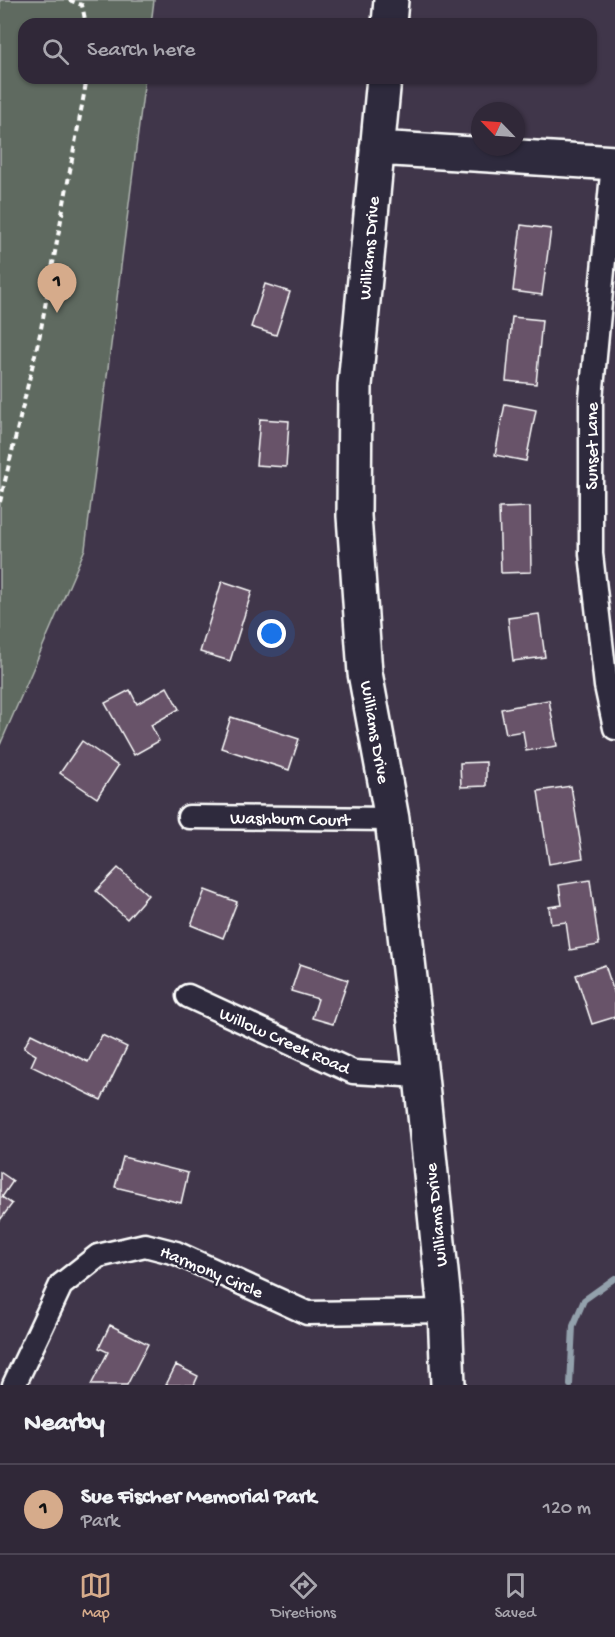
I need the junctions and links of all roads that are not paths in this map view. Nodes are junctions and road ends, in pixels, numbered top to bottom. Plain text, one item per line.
1 (391, 0) edge
2 (389, 18) edge
3 (383, 84) edge
4 (377, 148) junction
5 (614, 163) edge
6 (615, 728) edge
7 (189, 817) dead end
8 (392, 819) junction
9 (188, 996) dead end
10 (421, 1076) junction
11 (445, 1311) junction
12 (14, 1385) edge
13 (448, 1385) edge

1 - 2 main road
3 - 4 main road, Williams Drive
4 - 5 main road
4 - 8 main road, Williams Drive
5 - 6 street, Sunset Lane
7 - 8 street, Washburn Court
8 - 10 main road, Williams Drive
9 - 10 street, Willow Creek Road
10 - 11 main road, Williams Drive
11 - 12 street, Harmony Circle
11 - 13 main road, Williams Drive

